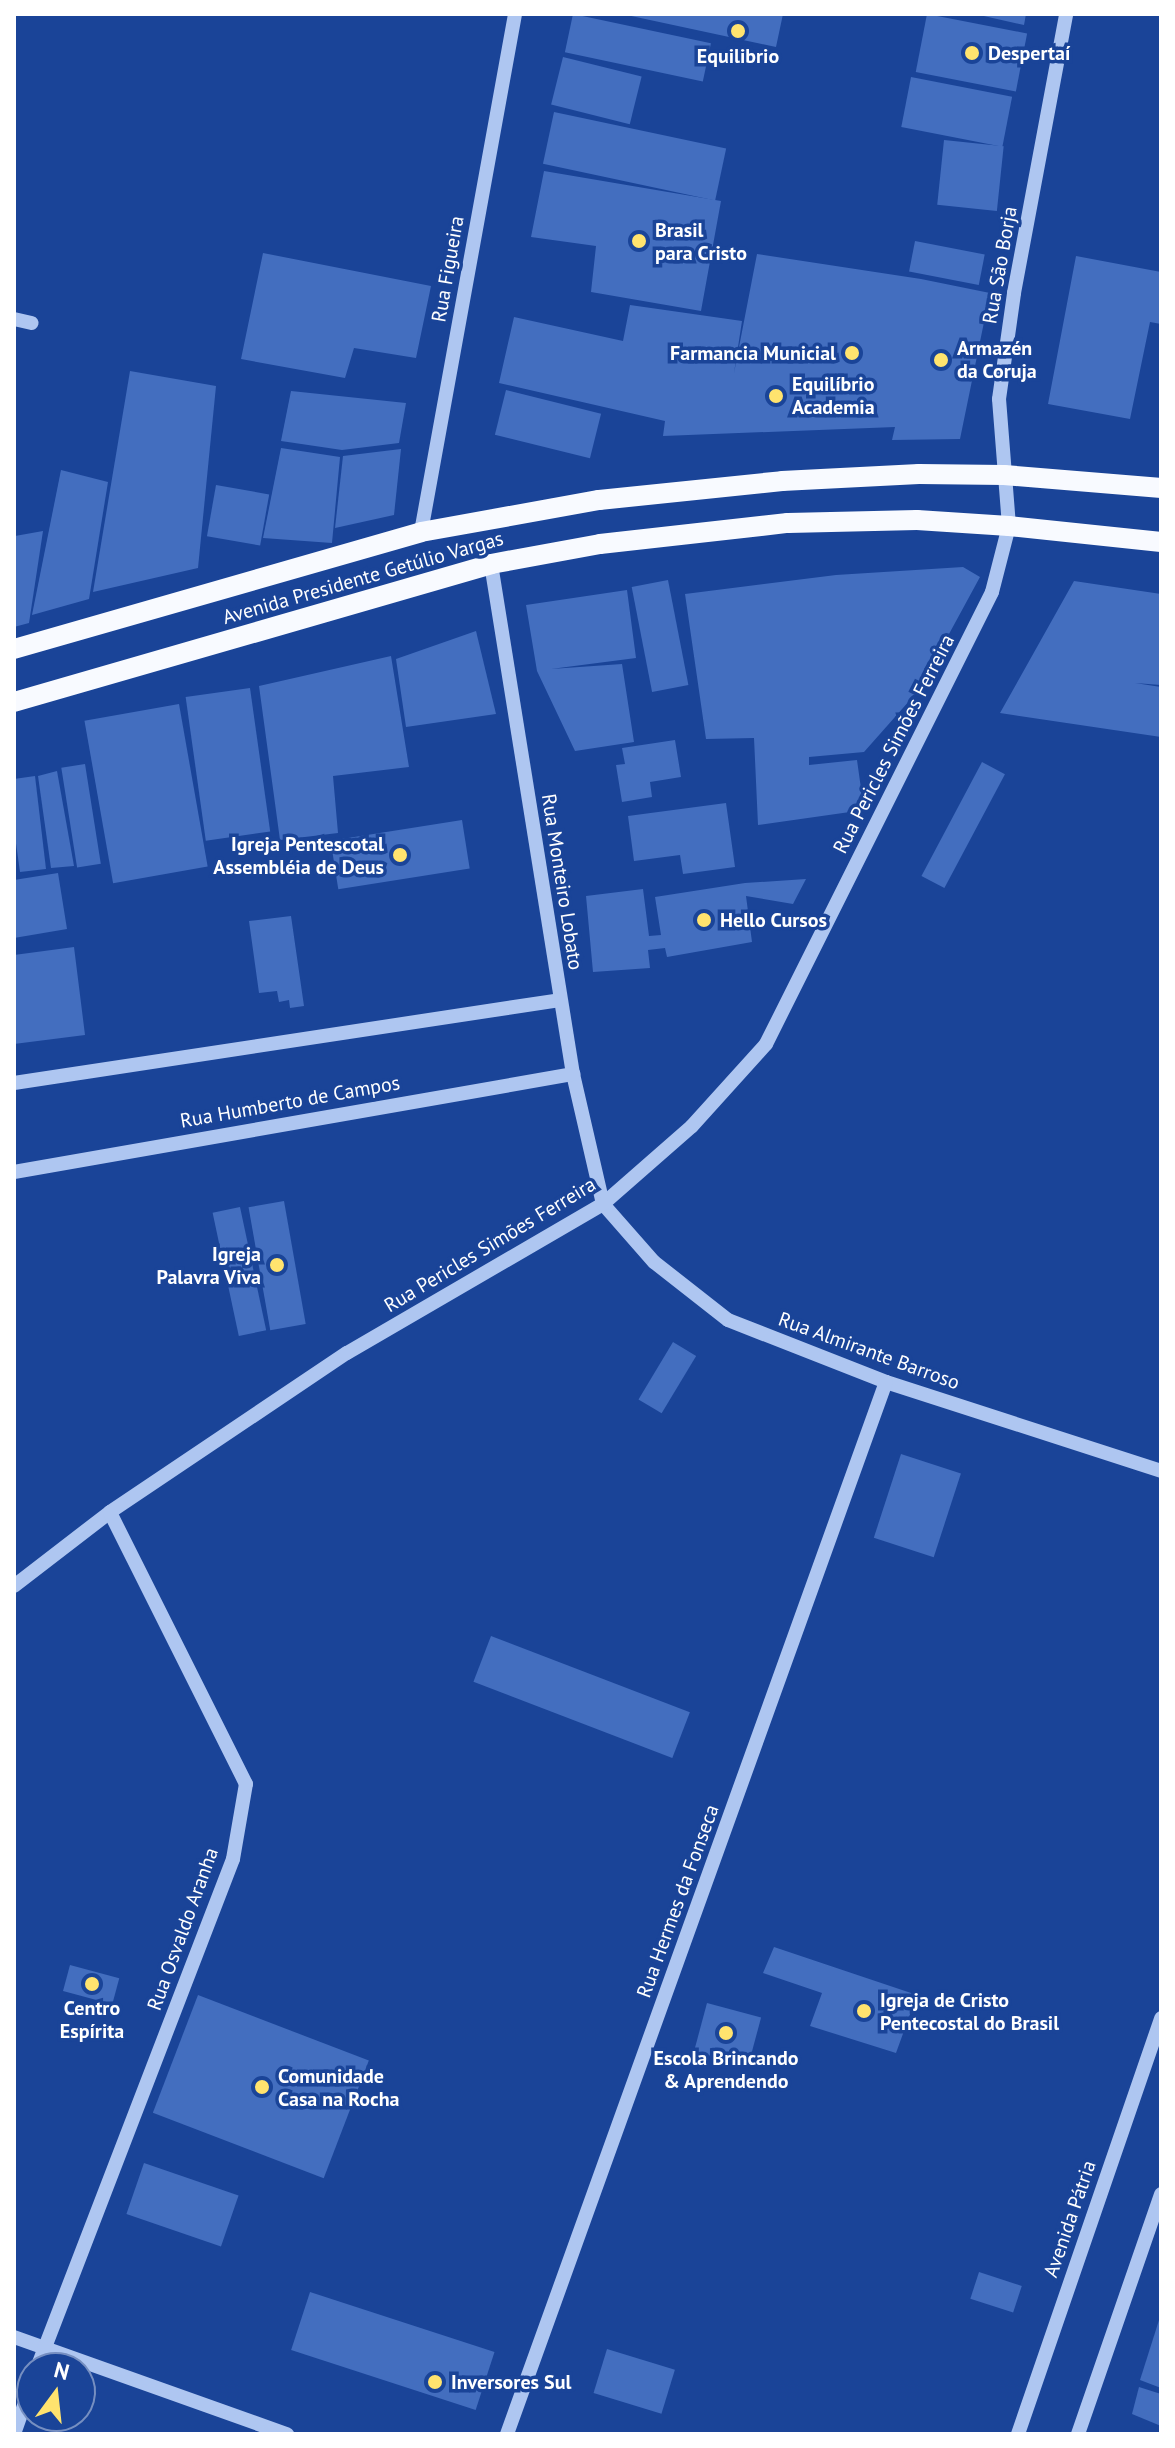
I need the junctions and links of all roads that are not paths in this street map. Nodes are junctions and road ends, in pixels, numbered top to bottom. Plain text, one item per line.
1 (515, 14) edge
2 (1066, 14) edge
3 (14, 319) edge
4 (32, 323) dead end
5 (1004, 475) junction
6 (1161, 488) edge
7 (1009, 526) junction
8 (421, 532) junction
9 (1161, 542) edge
10 (491, 564) junction
11 (14, 649) edge
12 (14, 702) edge
13 (560, 1000) junction
14 (573, 1074) junction
15 (14, 1083) edge
16 (14, 1172) edge
17 (603, 1204) junction
18 (886, 1382) junction
19 (1161, 1471) edge
20 (110, 1512) junction
21 (14, 1586) edge
22 (1161, 2018) edge
23 (1161, 2194) edge
24 (14, 2337) edge
25 (45, 2348) junction
26 (43, 2352) edge
27 (287, 2434) edge
28 (507, 2434) edge
29 (1018, 2434) edge
30 (1078, 2434) edge

1 - 8 street, Rua Figueira
2 - 5 street, Rua São Borja
3 - 4 street
5 - 6 main road, Avenida Presidente Getúlio Vargas
5 - 7 street, Rua São Borja
5 - 8 main road, Avenida Presidente Getúlio Vargas
7 - 9 main road, Avenida Presidente Getúlio Vargas
7 - 10 main road, Avenida Presidente Getúlio Vargas
7 - 17 street, Rua Pericles Simões Ferreira
8 - 11 main road, Avenida Presidente Getúlio Vargas
10 - 12 main road, Avenida Presidente Getúlio Vargas
10 - 13 street, Rua Monteiro Lobato
13 - 14 street, Rua Monteiro Lobato
13 - 15 street
14 - 16 street, Rua Humberto de Campos
14 - 17 street, Rua Monteiro Lobato
17 - 18 street, Rua Almirante Barroso
17 - 20 street, Rua Pericles Simões Ferreira
18 - 19 street, Rua Almirante Barroso
18 - 28 street, Rua Hermes da Fonseca
20 - 21 street, Rua Pericles Simões Ferreira
20 - 25 street, Rua Osvaldo Aranha
22 - 29 street, Avenida Pátria
23 - 30 street
24 - 25 street
25 - 26 street, Rua Osvaldo Aranha
25 - 27 street

